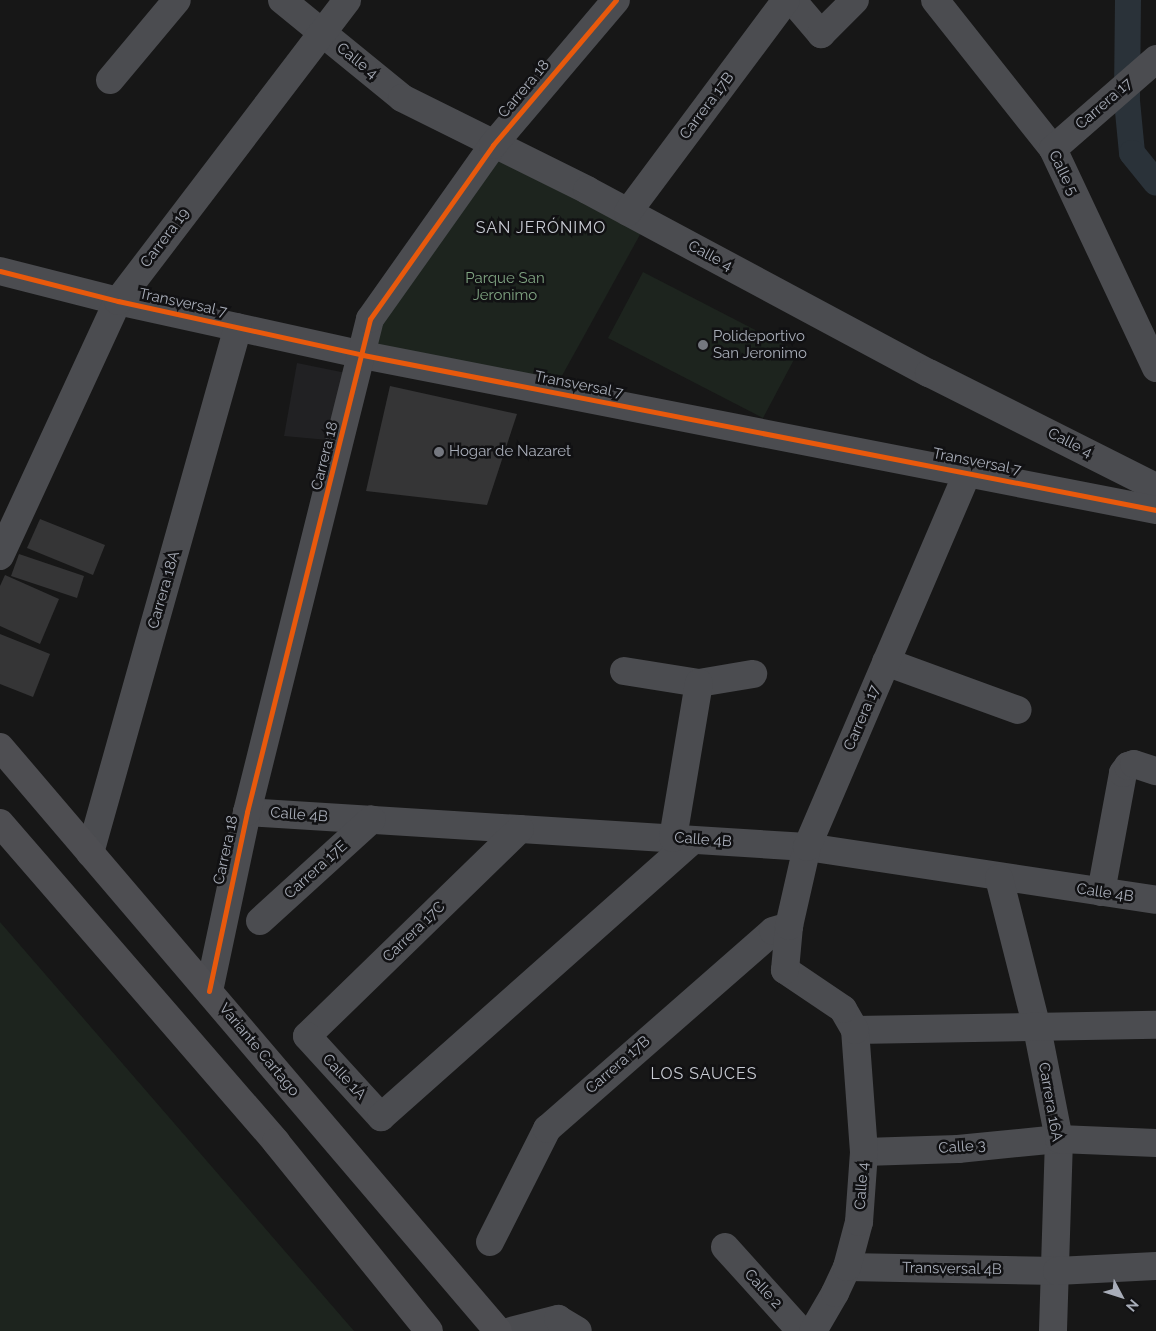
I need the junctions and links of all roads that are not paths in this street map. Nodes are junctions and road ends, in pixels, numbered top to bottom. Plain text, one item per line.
1 (177, 0) edge
2 (282, 0) edge
3 (347, 0) edge
4 (616, 0) edge
5 (786, 0) edge
6 (792, 0) edge
7 (855, 0) edge
8 (935, 0) edge
9 (321, 32) junction
10 (1151, 64) edge
11 (110, 80) dead end
12 (493, 144) junction
13 (1053, 149) junction
14 (628, 212) junction
15 (0, 271) edge
16 (118, 301) junction
17 (238, 328) junction
18 (363, 355) junction
19 (1156, 368) edge
20 (967, 473) junction
21 (1156, 486) edge
22 (1156, 510) edge
23 (0, 556) edge
24 (886, 662) junction
25 (624, 671) dead end
26 (754, 674) dead end
27 (699, 683) junction
28 (1018, 710) dead end
29 (0, 747) edge
30 (1156, 771) edge
31 (247, 812) junction
32 (372, 819) junction
33 (0, 824) edge
34 (520, 829) junction
35 (683, 839) junction
36 (807, 847) junction
37 (90, 853) junction
38 (999, 878) junction
39 (1101, 892) junction
40 (1156, 900) edge
41 (260, 921) dead end
42 (789, 926) junction
43 (785, 970) joint
44 (209, 992) junction
45 (1156, 1025) edge
46 (1037, 1028) junction
47 (855, 1030) junction
48 (307, 1036) joint
49 (1059, 1139) junction
50 (1156, 1143) edge
51 (864, 1152) junction
52 (490, 1242) dead end
53 (725, 1247) dead end
54 (1156, 1266) edge
55 (846, 1267) junction
56 (1057, 1271) junction
57 (429, 1331) edge
58 (498, 1331) edge
59 (510, 1331) edge
60 (578, 1331) edge
61 (801, 1331) edge
62 (813, 1331) edge
63 (1053, 1331) edge

1 - 11 street
2 - 9 street, Calle 4
3 - 9 street, Carrera 19
4 - 12 street, Carrera 18
5 - 14 street, Carrera 17B
6 - 7 street
8 - 13 street, Calle 5
9 - 12 street, Calle 4
9 - 16 street, Carrera 19
10 - 13 street, Carrera 17
12 - 14 street, Calle 4
12 - 18 street, Carrera 18
13 - 19 street, Calle 5
14 - 21 street, Calle 4
15 - 16 street, Transversal 7
16 - 17 street, Transversal 7
16 - 23 street, Carrera 19
17 - 18 street, Transversal 7
17 - 37 street, Carrera 18A
18 - 20 street, Transversal 7
18 - 31 street, Carrera 18
20 - 22 street, Transversal 7
20 - 24 street, Carrera 17
24 - 28 street
24 - 36 street, Carrera 17
25 - 27 street
26 - 27 street
27 - 35 street
29 - 37 highway, Variante Cartago
30 - 39 street
31 - 32 street, Calle 4B
31 - 44 street, Carrera 18
32 - 34 street, Calle 4B
32 - 41 street, Carrera 17E
33 - 57 highway
34 - 35 street, Calle 4B
34 - 48 street, Carrera 17C
35 - 36 street, Calle 4B
35 - 48 street, Calle 1A
36 - 38 street, Calle 4B
36 - 42 street, Carrera 17
37 - 44 highway, Variante Cartago
38 - 39 street, Calle 4B
38 - 46 street, Carrera 16A
39 - 40 street, Calle 4B
42 - 43 street, Carrera 17
42 - 52 street, Carrera 17B
43 - 47 street, Calle 4
44 - 58 highway, Variante Cartago
45 - 46 street
46 - 47 street
46 - 49 street, Carrera 16A
47 - 51 street, Calle 4
49 - 50 street
49 - 51 street, Calle 3
49 - 56 street, Carrera 16A
51 - 55 street, Calle 4
53 - 61 street, Calle 2
54 - 56 street
55 - 56 street, Transversal 4B
55 - 62 street, Calle 4
56 - 63 street, Carrera 16A
59 - 60 street

